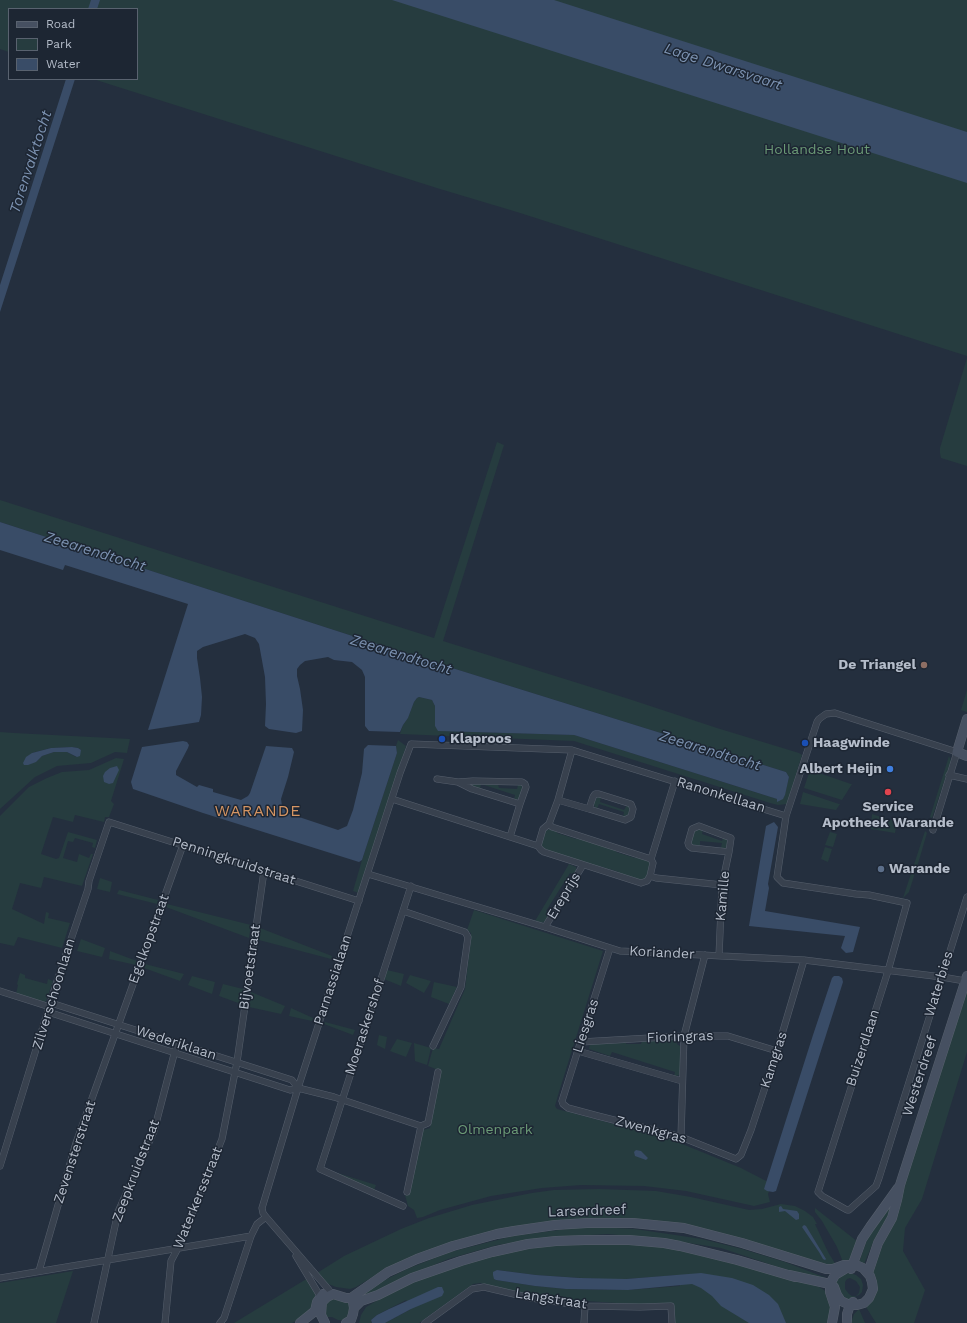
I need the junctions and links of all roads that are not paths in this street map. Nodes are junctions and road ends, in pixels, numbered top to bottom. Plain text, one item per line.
1 (967, 719) edge
2 (411, 744) joint
3 (572, 750) junction
4 (957, 752) junction
5 (967, 756) edge
6 (950, 775) junction
7 (437, 779) dead end
8 (967, 779) edge
9 (675, 781) junction
10 (458, 782) junction
11 (392, 799) junction
12 (558, 800) junction
13 (520, 804) junction
14 (589, 809) junction
15 (786, 816) junction
16 (109, 822) joint
17 (548, 824) junction
18 (933, 830) dead end
19 (510, 837) junction
20 (183, 845) junction
21 (538, 846) junction
22 (729, 852) junction
23 (651, 859) junction
24 (583, 865) junction
25 (264, 871) junction
26 (368, 874) junction
27 (650, 876) junction
28 (722, 885) junction
29 (411, 886) junction
30 (967, 897) edge
31 (359, 901) junction
32 (403, 911) junction
33 (545, 927) junction
34 (610, 948) junction
35 (705, 955) junction
36 (719, 956) junction
37 (804, 960) junction
38 (888, 971) junction
39 (942, 977) junction
40 (966, 978) edge
41 (0, 991) edge
42 (50, 1007) junction
43 (118, 1024) junction
44 (114, 1033) junction
45 (684, 1036) junction
46 (581, 1042) junction
47 (177, 1043) junction
48 (433, 1046) dead end
49 (578, 1051) junction
50 (777, 1051) junction
51 (174, 1052) junction
52 (237, 1062) junction
53 (234, 1072) junction
54 (438, 1072) dead end
55 (682, 1081) junction
56 (298, 1088) junction
57 (342, 1100) junction
58 (563, 1104) joint
59 (420, 1126) junction
60 (681, 1137) junction
61 (739, 1158) joint
62 (0, 1166) edge
63 (900, 1185) junction
64 (407, 1192) dead end
65 (818, 1192) joint
66 (403, 1206) dead end
67 (266, 1217) junction
68 (251, 1236) junction
69 (178, 1248) junction
70 (294, 1251) junction
71 (107, 1260) junction
72 (852, 1267) junction
73 (39, 1271) junction
74 (834, 1272) junction
75 (868, 1273) junction
76 (0, 1278) edge
77 (329, 1290) junction
78 (833, 1293) junction
79 (349, 1296) junction
80 (320, 1304) junction
81 (584, 1306) junction
82 (852, 1306) junction
83 (353, 1318) edge
84 (222, 1320) edge
85 (847, 1322) edge
86 (94, 1323) edge
87 (165, 1323) edge
88 (301, 1323) edge
89 (326, 1323) edge
90 (425, 1323) edge
91 (584, 1323) edge
92 (672, 1323) edge
93 (833, 1323) edge

1 - 4 main road
2 - 3 street, Ranonkellaan
2 - 11 street, Parnassialaan
3 - 9 street, Ranonkellaan
3 - 12 street
4 - 5 main road
4 - 6 street
4 - 15 street
6 - 8 street
6 - 18 street
7 - 10 street
9 - 15 street, Ranonkellaan
9 - 23 street
10 - 13 street
10 - 13 street
11 - 19 street
11 - 26 street, Parnassialaan
12 - 14 street
12 - 17 street
13 - 19 street
14 - 14 street
15 - 38 street, Buizerdlaan
16 - 20 street, Penningkruidstraat
16 - 42 street, Zilverschoonlaan
17 - 21 street
17 - 23 street
19 - 21 street
20 - 25 street, Penningkruidstraat
20 - 43 street, Egelkopstraat
21 - 24 street
22 - 22 street, Kamille
22 - 28 street, Kamille
23 - 27 street
24 - 27 street
24 - 33 street, Ereprijs
25 - 31 street, Penningkruidstraat
25 - 52 street, Bijvoetstraat
26 - 29 street, Koriander
26 - 31 street, Parnassialaan
27 - 28 street
28 - 36 street, Kamille
29 - 32 street, Moeraskershof
29 - 33 street, Koriander
30 - 39 street, Waterbies
31 - 56 street, Parnassialaan
32 - 48 street
32 - 57 street, Moeraskershof
33 - 34 street, Koriander
34 - 35 street, Koriander
34 - 46 street, Liesgras
35 - 36 street, Koriander
35 - 45 street
36 - 37 street, Koriander
37 - 38 street, Koriander
37 - 50 street, Kamgras
38 - 39 street, Koriander
38 - 65 street, Buizerdlaan
39 - 40 street, Koriander
39 - 65 street, Waterbies
40 - 63 main road, Westerdreef
41 - 42 street, Wederiklaan
42 - 43 street, Wederiklaan
42 - 44 street, Wederiklaan
42 - 62 street, Zilverschoonlaan
43 - 44 street, Egelkopstraat
43 - 47 street, Wederiklaan
44 - 51 street, Wederiklaan
44 - 73 street, Zevensterstraat
45 - 46 street, Fioringras
45 - 50 street, Fioringras
45 - 55 street
46 - 49 street, Liesgras
47 - 51 street, Zeepkruidstraat
47 - 52 street, Wederiklaan
49 - 55 street
49 - 58 street, Liesgras
50 - 61 street, Kamgras
51 - 53 street, Wederiklaan
51 - 71 street, Zeepkruidstraat
52 - 53 street, Bijvoetstraat
52 - 56 street, Wederiklaan
53 - 56 street, Wederiklaan
53 - 69 street, Waterkersstraat
54 - 59 street
55 - 60 street
56 - 57 street, Wederiklaan
56 - 67 street, Parnassialaan
57 - 59 street, Wederiklaan
57 - 66 street, Moeraskershof
58 - 60 street, Zwenkgras
59 - 64 street
60 - 61 street, Zwenkgras
63 - 72 main road, Westerdreef
63 - 75 main road, Westerdreef
67 - 68 street
67 - 70 street
68 - 69 street
68 - 84 street
69 - 71 street
69 - 87 street, Waterkersstraat
70 - 77 street
70 - 80 street
71 - 73 street
71 - 86 street, Zeepkruidstraat
72 - 74 main road
72 - 75 main road
72 - 82 main road
73 - 76 street
74 - 78 main road
74 - 79 main road, Larserdreef
75 - 82 main road
77 - 79 main road
77 - 80 main road
78 - 82 main road
78 - 83 main road, Larserdreef
78 - 93 main road
79 - 80 main road
79 - 83 main road
80 - 88 main road
80 - 89 main road
81 - 90 street, Langstraat
81 - 91 street
81 - 92 street, Langstraat
82 - 85 main road

